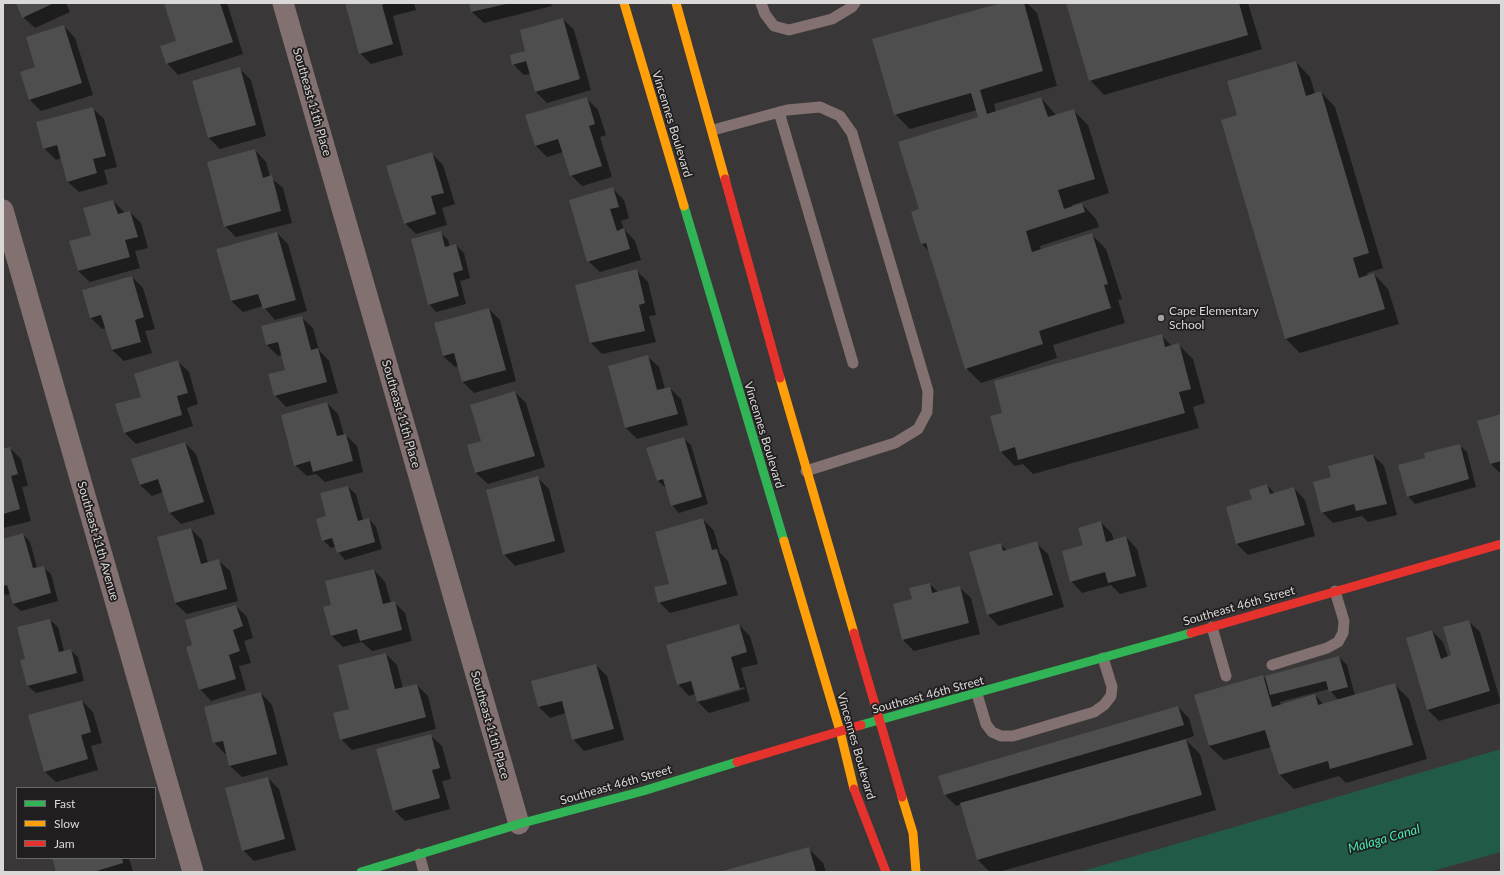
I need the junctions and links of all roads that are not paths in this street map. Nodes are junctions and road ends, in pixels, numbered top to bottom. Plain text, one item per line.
1 (283, 3) edge
2 (624, 3) edge
3 (676, 3) edge
4 (761, 3) edge
5 (855, 3) edge
6 (780, 112) junction
7 (713, 130) junction
8 (3, 210) edge
9 (853, 363) dead end
10 (806, 471) junction
11 (1501, 544) edge
12 (1335, 592) junction
13 (1212, 627) junction
14 (1103, 658) junction
15 (1272, 665) dead end
16 (1226, 676) dead end
17 (977, 694) junction
18 (881, 720) junction
19 (840, 732) junction
20 (519, 824) junction
21 (419, 854) junction
22 (193, 872) edge
23 (361, 872) edge
24 (424, 872) edge
25 (886, 872) edge
26 (916, 872) edge

1 - 20 street, Southeast 11th Place
2 - 19 street, Vincennes Boulevard
3 - 7 street
4 - 5 lane
6 - 7 lane
6 - 9 lane
6 - 10 lane
7 - 10 street
8 - 22 street, Southeast 11th Avenue
10 - 18 street
11 - 12 street, Southeast 46th Street
12 - 13 street, Southeast 46th Street
12 - 15 lane
13 - 14 street, Southeast 46th Street
13 - 16 lane
14 - 17 street, Southeast 46th Street
14 - 17 lane
17 - 18 street, Southeast 46th Street
18 - 19 street, Southeast 46th Street
18 - 26 street
19 - 20 street, Southeast 46th Street
19 - 25 street, Vincennes Boulevard
20 - 21 street, Southeast 46th Street
21 - 23 street, Southeast 46th Street
21 - 24 lane

